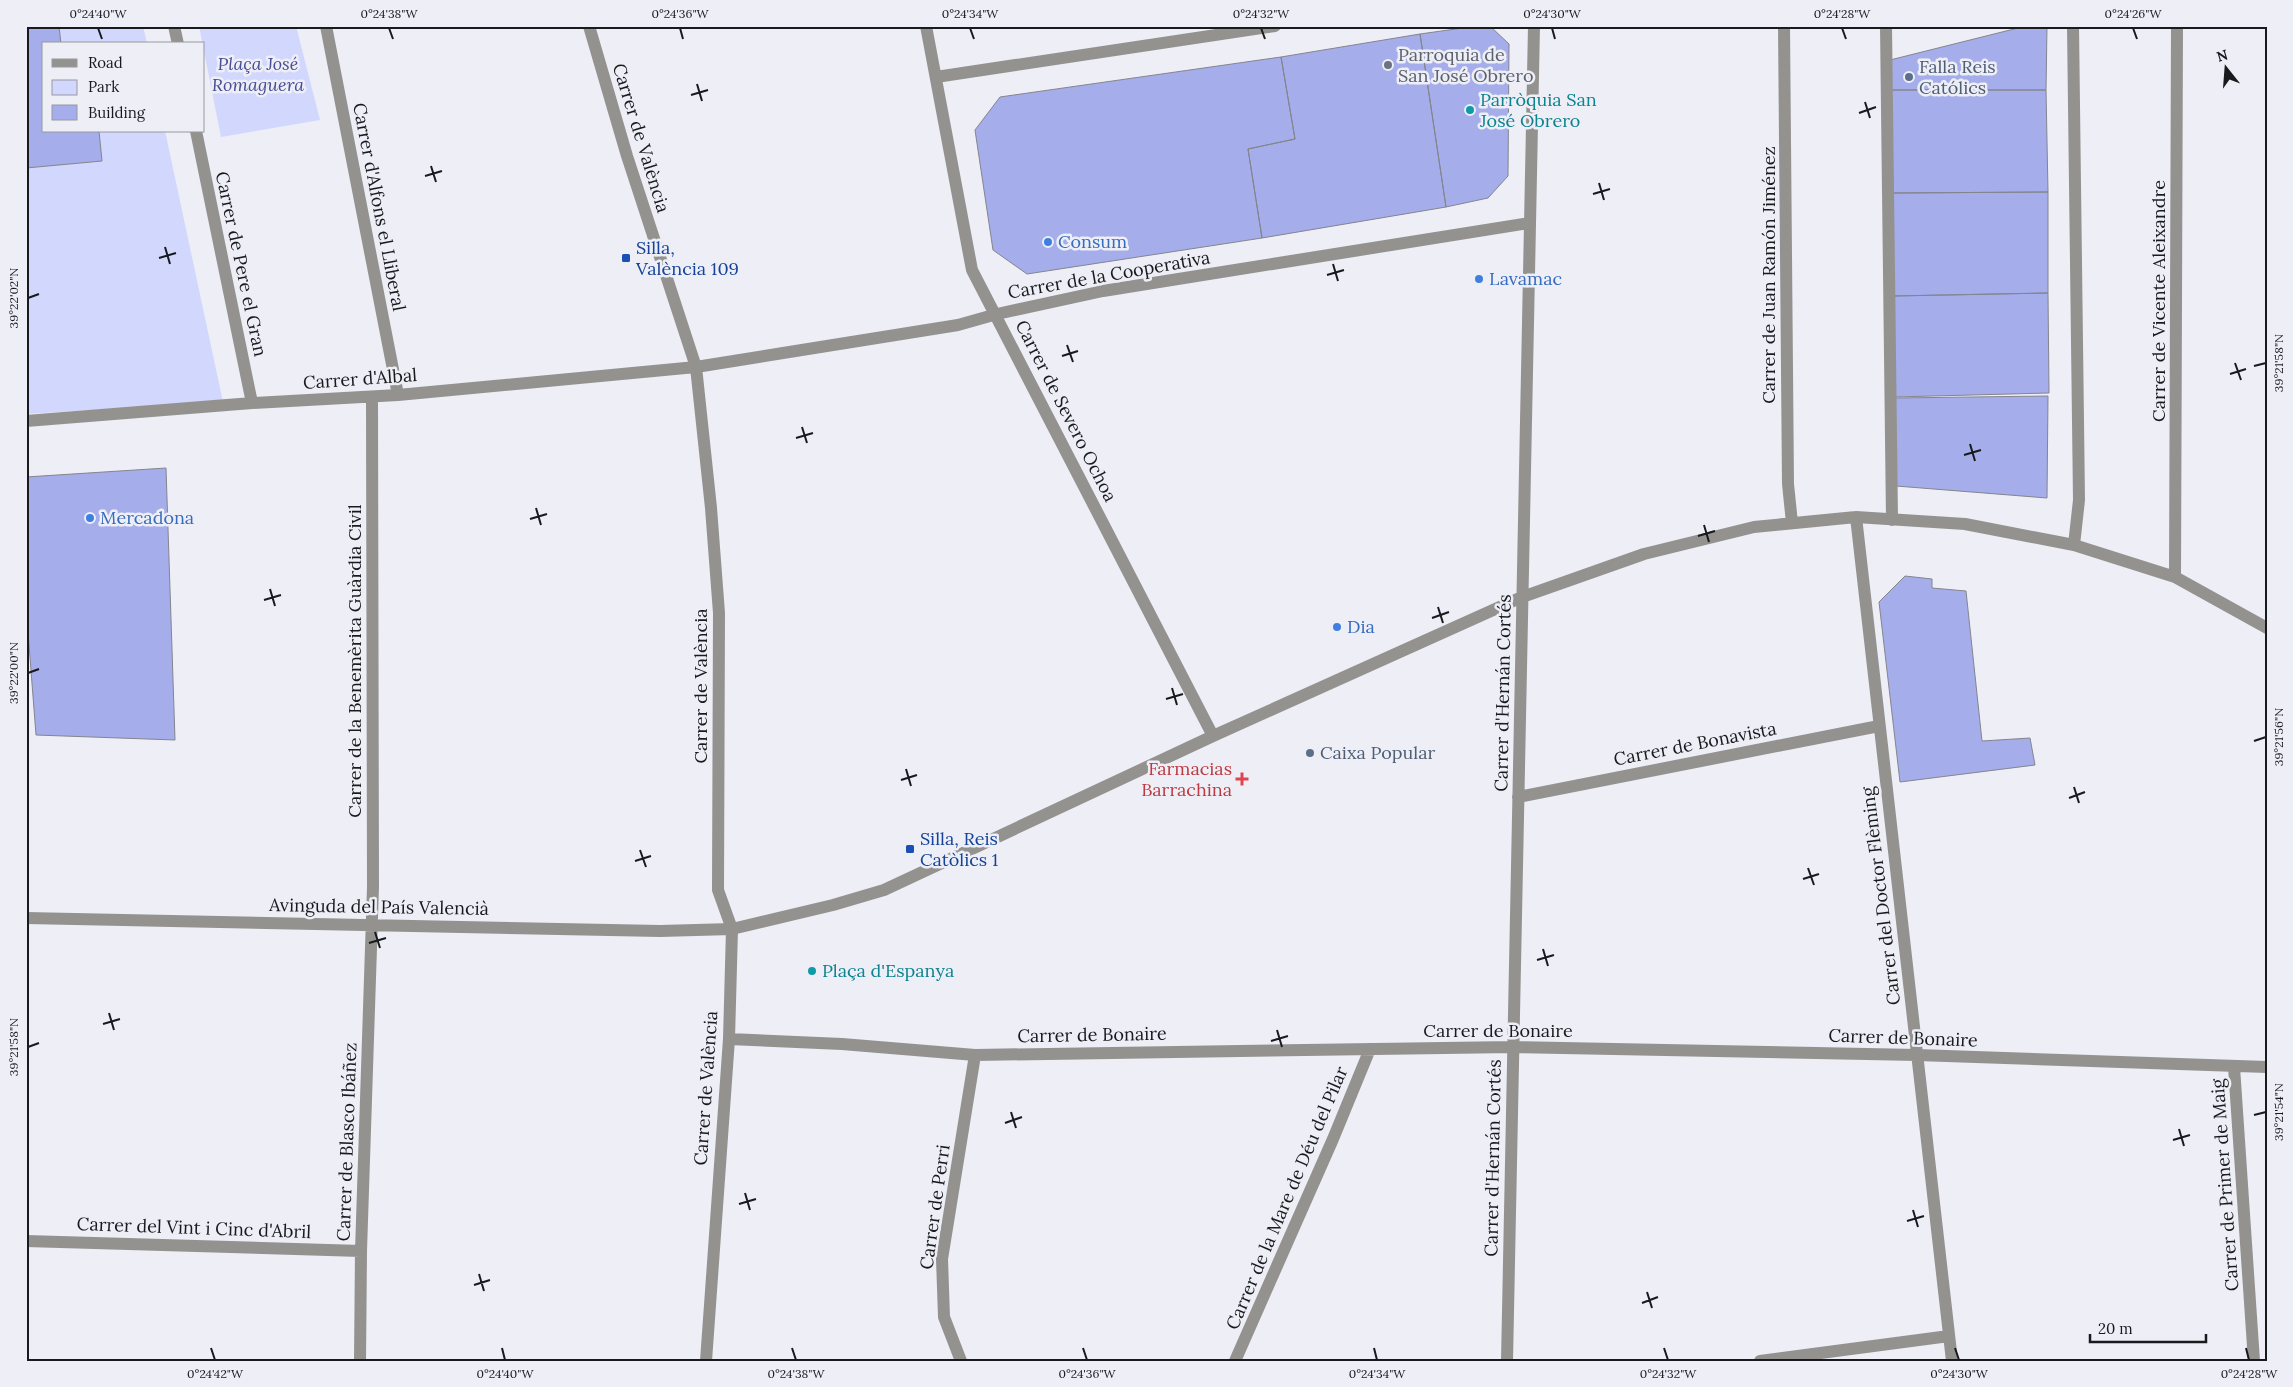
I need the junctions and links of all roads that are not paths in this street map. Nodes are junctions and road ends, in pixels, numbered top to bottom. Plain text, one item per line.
1 (174, 26) edge
2 (326, 26) edge
3 (589, 26) edge
4 (926, 26) edge
5 (1275, 26) edge
6 (1534, 26) edge
7 (1784, 26) edge
8 (1886, 26) edge
9 (2073, 26) edge
10 (2178, 26) edge
11 (178, 42) edge
12 (936, 76) junction
13 (196, 132) edge
14 (1529, 223) junction
15 (997, 314) junction
16 (696, 367) junction
17 (398, 395) junction
18 (372, 397) junction
19 (252, 403) junction
20 (26, 421) edge
21 (1856, 517) junction
22 (1892, 520) junction
23 (1792, 523) junction
24 (2074, 545) junction
25 (2175, 577) junction
26 (1522, 598) junction
27 (2267, 628) edge
28 (1879, 726) junction
29 (1213, 736) junction
30 (1518, 797) junction
31 (26, 918) edge
32 (370, 925) junction
33 (732, 929) junction
34 (729, 1039) junction
35 (1513, 1047) junction
36 (1370, 1049) junction
37 (975, 1055) junction
38 (1917, 1055) junction
39 (2234, 1067) junction
40 (2267, 1068) edge
41 (26, 1241) edge
42 (361, 1251) junction
43 (1949, 1336) junction
44 (360, 1361) edge
45 (706, 1361) edge
46 (961, 1361) edge
47 (1235, 1361) edge
48 (1508, 1361) edge
49 (1760, 1361) edge
50 (1952, 1361) edge
51 (2254, 1361) edge

1 - 11 street
2 - 17 street, Carrer d'Alfons el Lliberal
3 - 16 street, Carrer de València
4 - 12 street, Carrer de Severo Ochoa
5 - 12 street
6 - 14 street, Carrer d'Hernán Cortés
7 - 23 street, Carrer de Juan Ramón Jiménez
8 - 22 street
9 - 24 street
10 - 25 street, Carrer de Vicente Aleixandre
12 - 15 street, Carrer de Severo Ochoa
13 - 19 street, Carrer de Pere el Gran
14 - 15 street, Carrer de la Cooperativa
14 - 26 street, Carrer d'Hernán Cortés
15 - 16 street, Carrer de la Cooperativa
15 - 29 street, Carrer de Severo Ochoa
16 - 17 street, Carrer d'Albal
16 - 33 street, Carrer de València
17 - 18 street, Carrer d'Albal
18 - 19 street, Carrer d'Albal
18 - 32 street, Carrer de la Benemèrita Guàrdia Civil
19 - 20 street, Carrer d'Albal
21 - 22 street, Avinguda del País Valencià
21 - 23 street, Avinguda del País Valencià
21 - 28 street, Carrer del Doctor Flèming
22 - 24 street, Avinguda del País Valencià
23 - 26 street, Avinguda del País Valencià
24 - 25 street, Avinguda del País Valencià
25 - 27 street, Avinguda del País Valencià
26 - 29 street, Avinguda del País Valencià
26 - 30 street, Carrer d'Hernán Cortés
28 - 30 street, Carrer de Bonavista
28 - 38 street, Carrer del Doctor Flèming
29 - 33 street, Avinguda del País Valencià
30 - 35 street, Carrer d'Hernán Cortés
31 - 32 street, Avinguda del País Valencià
32 - 33 street, Avinguda del País Valencià
32 - 42 street, Carrer de Blasco Ibáñez
33 - 34 street, Carrer de València
34 - 37 street, Carrer de Bonaire
34 - 45 street, Carrer de València
35 - 36 street, Carrer de Bonaire
35 - 38 street, Carrer de Bonaire
35 - 48 street, Carrer d'Hernán Cortés
36 - 37 street, Carrer de Bonaire
36 - 47 street, Carrer de la Mare de Déu del Pilar
37 - 46 street, Carrer de Perri
38 - 39 street, Carrer de Bonaire
38 - 43 street, Carrer del Doctor Flèming
39 - 40 street, Carrer de Bonaire
39 - 51 street, Carrer de Primer de Maig
41 - 42 street, Carrer del Vint i Cinc d'Abril
42 - 44 street, Carrer de Blasco Ibáñez
43 - 49 street
43 - 50 street, Carrer del Doctor Flèming

